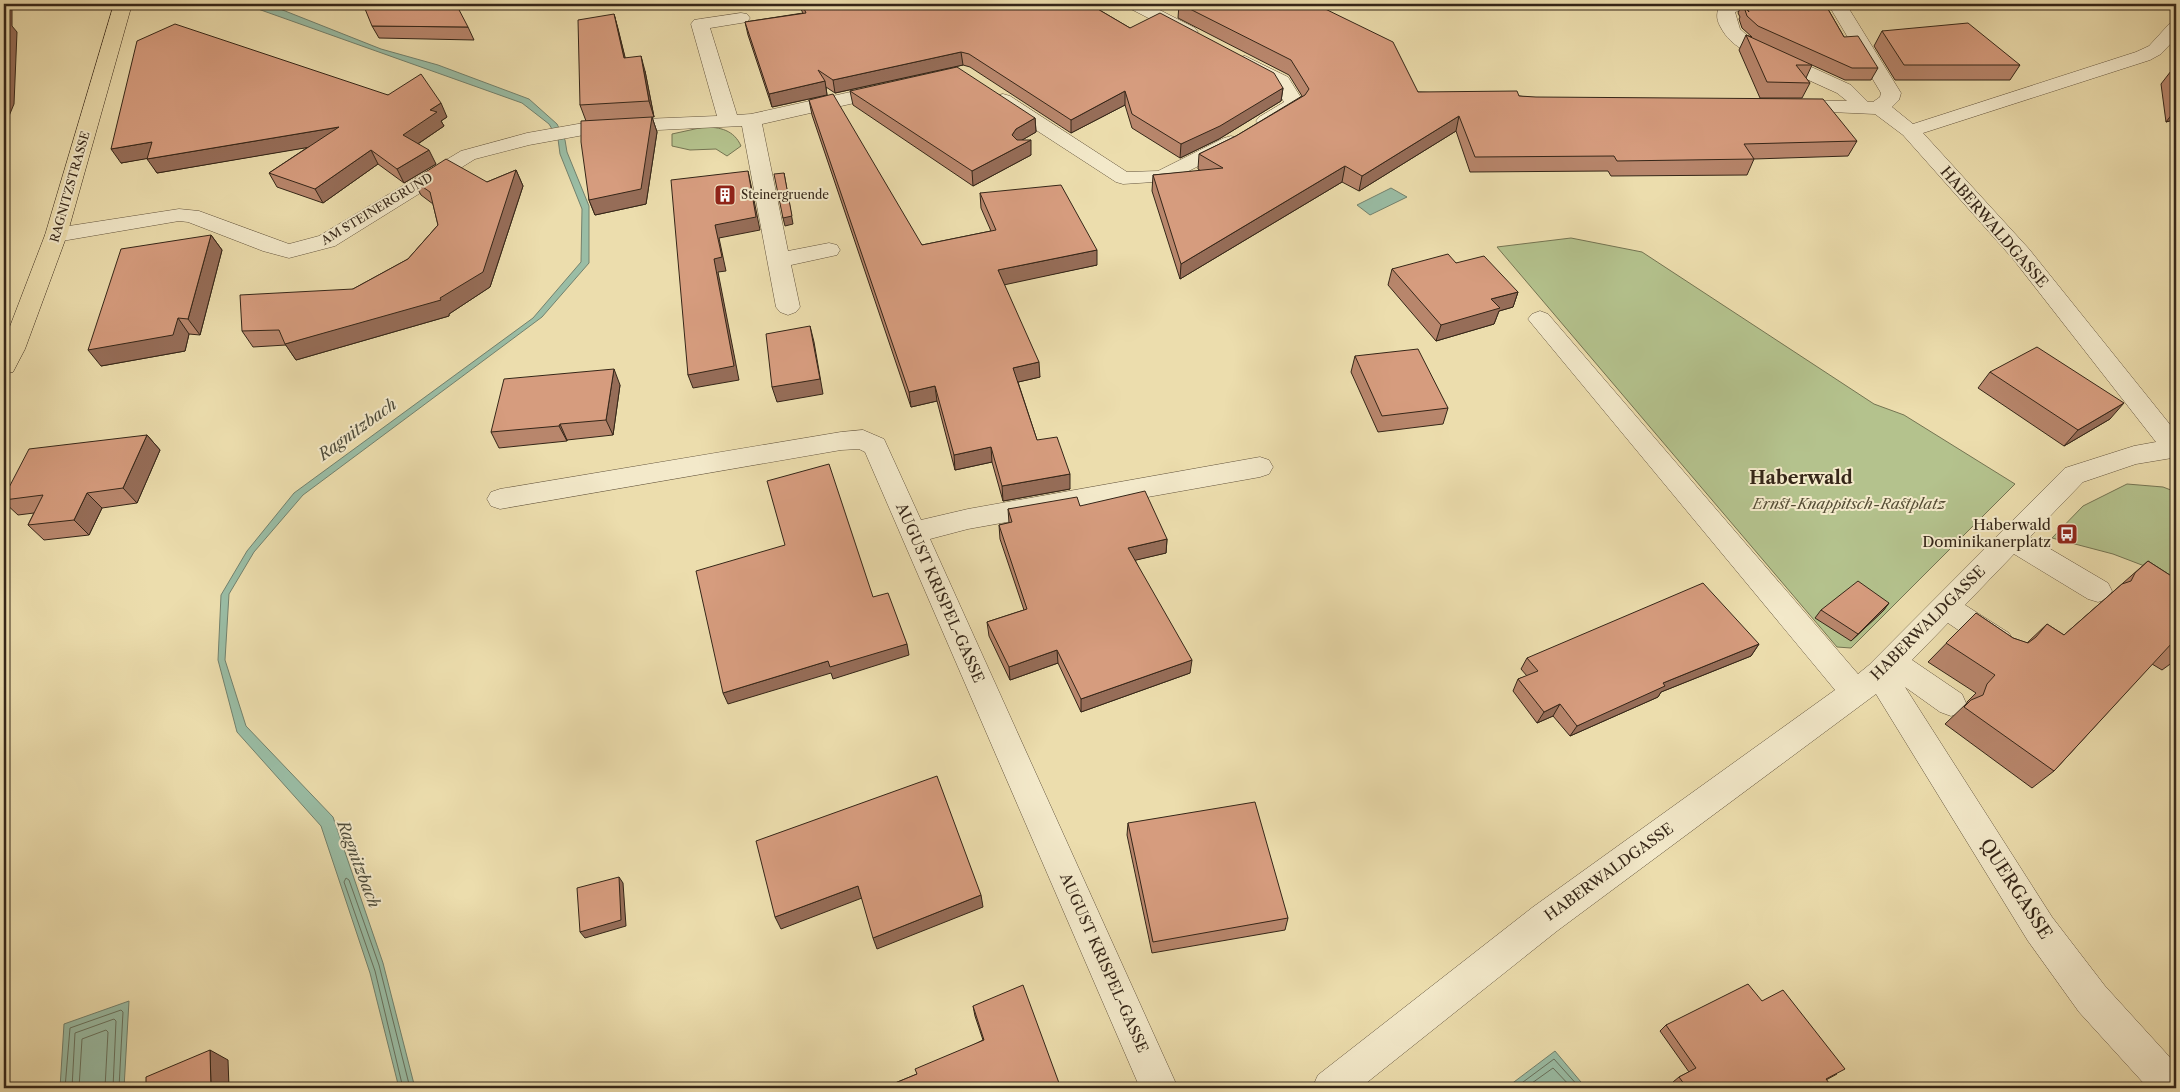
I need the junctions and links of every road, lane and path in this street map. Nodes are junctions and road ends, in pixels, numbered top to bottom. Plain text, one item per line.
1 (123, 4) edge
2 (1136, 4) edge
3 (1744, 4) edge
4 (1837, 4) edge
5 (741, 18) dead end
6 (2176, 27) edge
7 (1204, 40) edge
8 (1230, 54) edge
9 (905, 86) edge
10 (987, 89) edge
11 (1774, 106) edge
12 (1869, 107) junction
13 (751, 120) junction
14 (729, 122) junction
15 (1910, 131) junction
16 (1053, 132) junction
17 (1032, 145) dead end
18 (56, 235) junction
19 (829, 250) dead end
20 (779, 260) junction
21 (788, 307) dead end
22 (1540, 319) dead end
23 (4, 366) edge
24 (2176, 449) edge
25 (1260, 467) dead end
26 (500, 499) dead end
27 (913, 534) junction
28 (2012, 539) junction
29 (2098, 591) dead end
30 (1946, 607) junction
31 (2005, 646) edge
32 (1876, 676) junction
33 (1951, 703) dead end
34 (1159, 1088) edge
35 (1331, 1088) edge
36 (2173, 1088) edge

1 - 18 main road, RAGNITZSTRASSE
2 - 7 street
3 - 12 street, HABERWALDGASSE
4 - 12 street
5 - 14 street
6 - 15 street
8 - 16 street
9 - 13 street, AM STEINERGRUND
10 - 16 street
11 - 12 street
12 - 15 street, HABERWALDGASSE
13 - 14 street, AM STEINERGRUND
13 - 20 street
14 - 18 street, AM STEINERGRUND
15 - 24 street, HABERWALDGASSE
16 - 17 street
18 - 23 main road, RAGNITZSTRASSE
19 - 20 street
20 - 21 street
22 - 32 street
24 - 28 street, HABERWALDGASSE
25 - 27 street
26 - 27 street, AUGUST KRISPEL-GASSE
27 - 34 street, AUGUST KRISPEL-GASSE
28 - 29 street
28 - 30 street, HABERWALDGASSE
30 - 31 street
30 - 32 street, HABERWALDGASSE
32 - 33 street
32 - 35 street, HABERWALDGASSE
32 - 36 street, QUERGASSE

